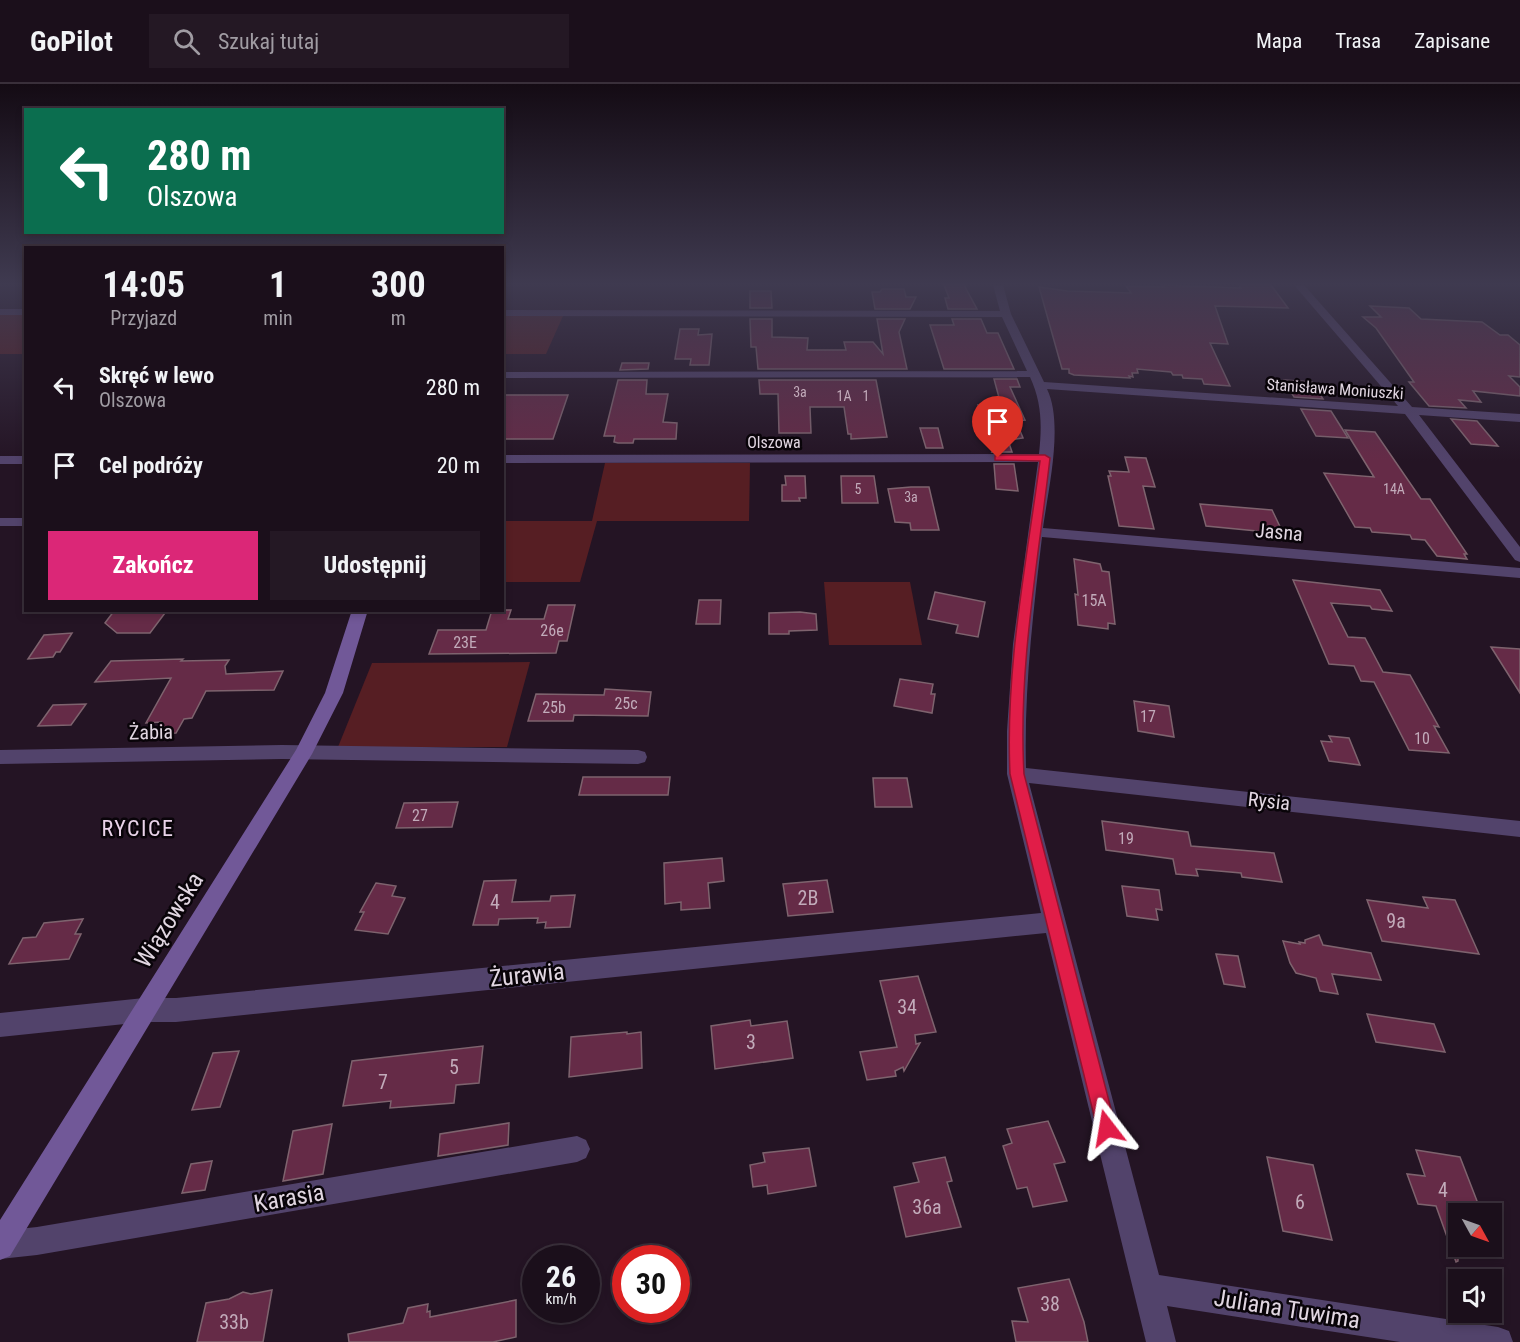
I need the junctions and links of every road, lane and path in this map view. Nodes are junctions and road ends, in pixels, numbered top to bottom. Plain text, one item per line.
1 (1020, 344) edge
2 (1350, 344) edge
3 (504, 375) edge
4 (1037, 380) junction
5 (1407, 410) junction
6 (1520, 418) edge
7 (1045, 458) junction
8 (504, 459) edge
9 (0, 460) edge
10 (24, 460) edge
11 (0, 522) edge
12 (24, 522) edge
13 (1035, 532) junction
14 (1520, 557) edge
15 (1520, 573) edge
16 (359, 612) edge
17 (303, 754) junction
18 (638, 757) dead end
19 (0, 758) edge
20 (1017, 774) junction
21 (1520, 829) edge
22 (1054, 921) junction
23 (144, 1010) junction
24 (0, 1025) edge
25 (577, 1149) dead end
26 (0, 1245) edge
27 (1147, 1288) junction
28 (1161, 1342) edge
29 (1498, 1342) edge

1 - 4 street
2 - 5 street
3 - 4 street, Stanisława Moniuszki
4 - 5 street, Stanisława Moniuszki
4 - 7 street
5 - 6 street, Stanisława Moniuszki
5 - 14 street
7 - 8 street, Olszowa
7 - 13 street
9 - 10 street
11 - 12 street
13 - 15 street, Jasna
13 - 20 street
16 - 17 main road, Wiązowska
17 - 18 street, Żabia
17 - 19 street, Żabia
17 - 23 main road, Wiązowska
20 - 21 street, Rysia
20 - 22 street
22 - 23 street, Żurawia
22 - 27 street
23 - 24 street, Żurawia
23 - 26 main road, Wiązowska
25 - 26 street, Karasia
27 - 28 street
27 - 29 street, Juliana Tuwima

